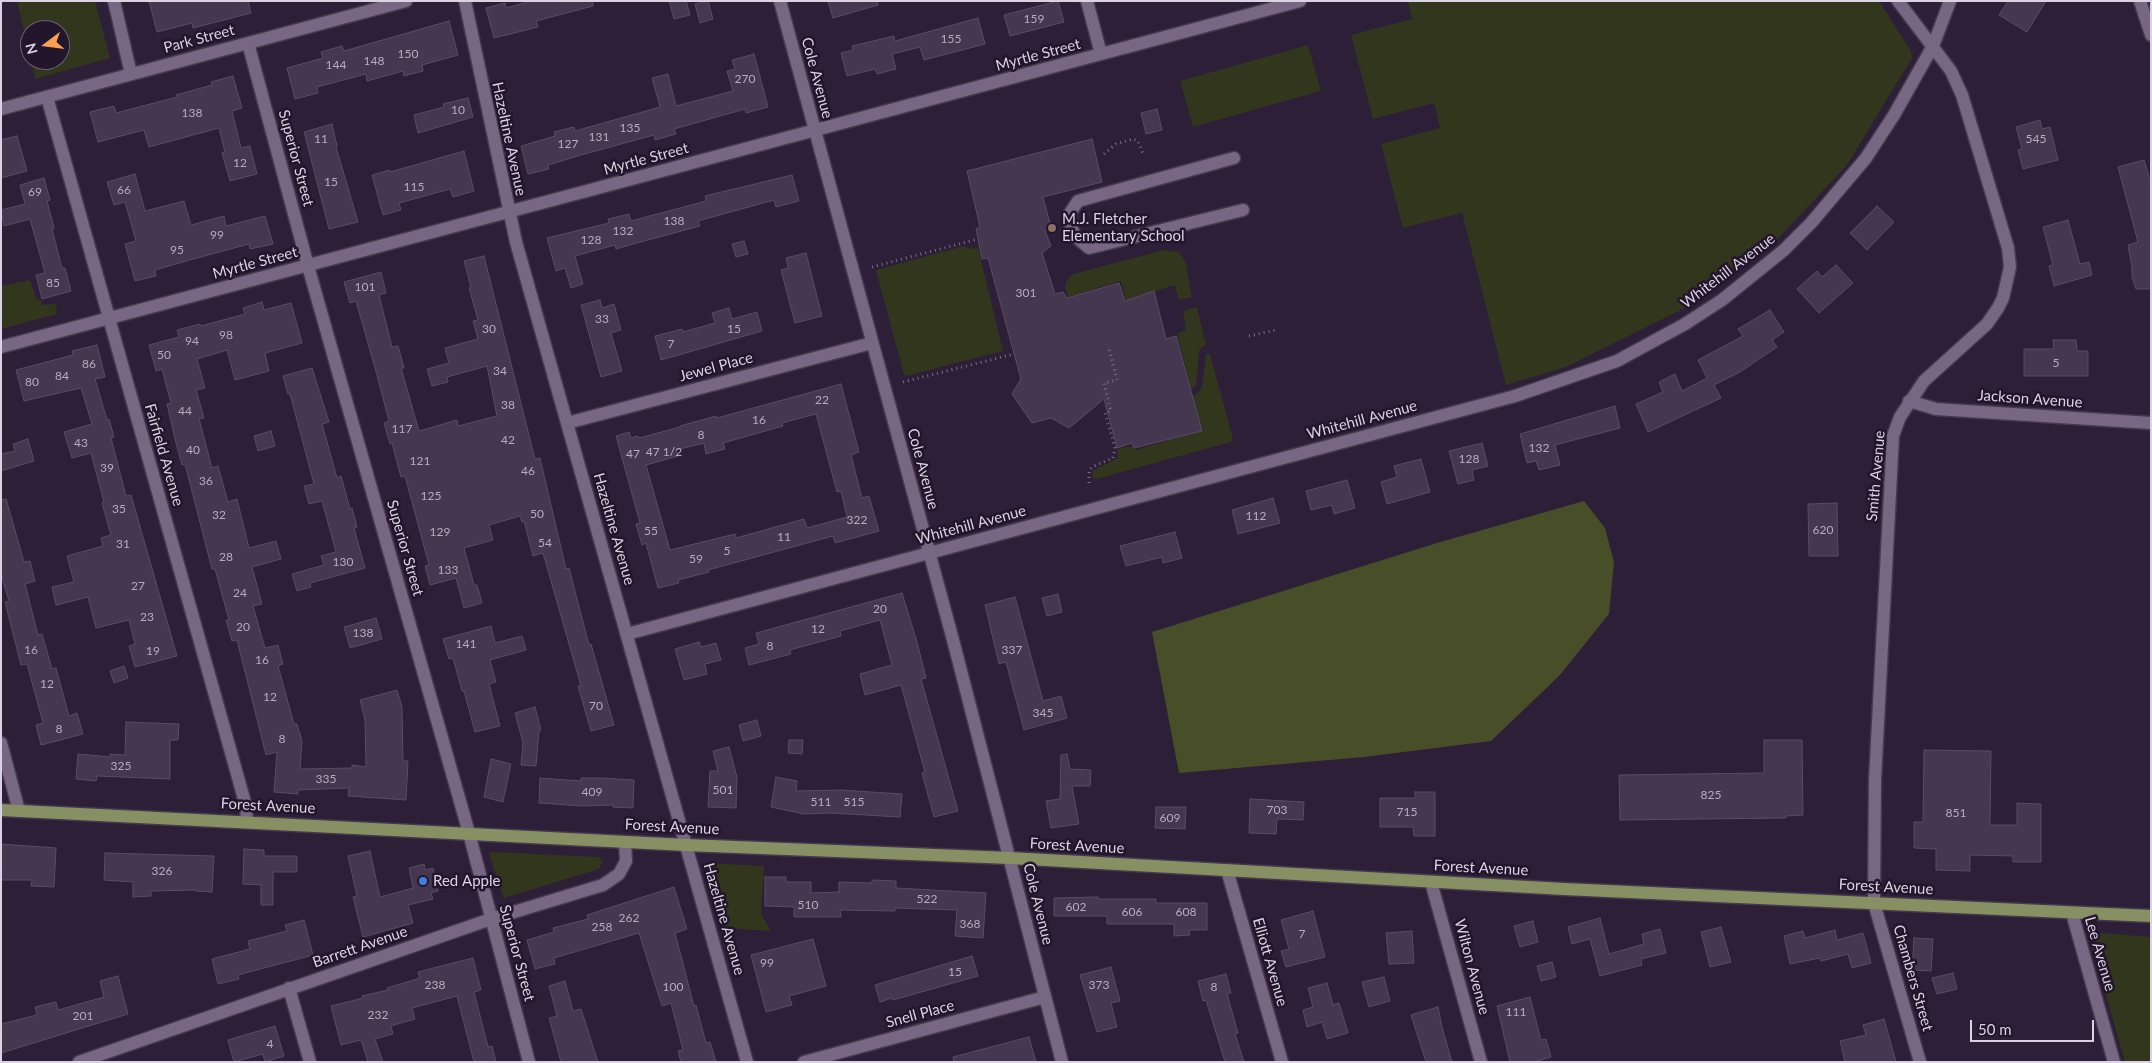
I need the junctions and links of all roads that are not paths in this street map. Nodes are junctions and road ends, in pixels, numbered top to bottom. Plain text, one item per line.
1 (114, 1) edge
2 (406, 1) edge
3 (465, 1) edge
4 (780, 1) edge
5 (1087, 1) edge
6 (1300, 1) edge
7 (1898, 1) edge
8 (1950, 1) edge
9 (2140, 1) edge
10 (2151, 36) edge
11 (248, 43) junction
12 (1933, 46) junction
13 (1101, 54) junction
14 (131, 74) junction
15 (47, 97) junction
16 (1, 109) edge
17 (815, 131) junction
18 (1234, 158) dead end
19 (1243, 210) dead end
20 (508, 212) junction
21 (308, 266) junction
22 (108, 319) junction
23 (872, 343) junction
24 (1, 347) edge
25 (1909, 401) junction
26 (567, 423) junction
27 (2151, 423) edge
28 (929, 553) junction
29 (627, 634) junction
30 (1, 744) edge
31 (1, 810) edge
32 (19, 811) junction
33 (248, 821) junction
34 (469, 833) junction
35 (626, 842) junction
36 (686, 845) junction
37 (1010, 858) junction
38 (1227, 870) junction
39 (1431, 882) junction
40 (1874, 903) junction
41 (2072, 913) junction
42 (2151, 916) edge
43 (491, 919) junction
44 (289, 988) junction
45 (1045, 997) junction
46 (86, 1061) edge
47 (310, 1062) edge
48 (529, 1062) edge
49 (747, 1062) edge
50 (804, 1062) edge
51 (1062, 1062) edge
52 (1282, 1062) edge
53 (1481, 1062) edge
54 (1920, 1062) edge
55 (2114, 1062) edge

1 - 14 street
2 - 11 street, Park Street
3 - 20 street, Hazeltine Avenue
4 - 17 street, Cole Avenue
5 - 13 street
6 - 13 street, Myrtle Street
7 - 12 street, Smith Avenue
8 - 12 street, Whitehill Avenue
9 - 10 street
11 - 14 street, Park Street
11 - 21 street, Superior Street
12 - 25 street, Smith Avenue
12 - 28 street, Whitehill Avenue
13 - 17 street, Myrtle Street
14 - 15 street, Park Street
15 - 16 street, Park Street
15 - 22 street, Fairfield Avenue
17 - 20 street, Myrtle Street
17 - 23 street, Cole Avenue
18 - 19 street
20 - 21 street, Myrtle Street
20 - 26 street, Hazeltine Avenue
21 - 22 street, Myrtle Street
21 - 34 street, Superior Street
22 - 24 street, Myrtle Street
22 - 33 street, Fairfield Avenue
23 - 26 street, Jewel Place
23 - 28 street, Cole Avenue
25 - 27 street, Jackson Avenue
25 - 40 street, Smith Avenue
26 - 29 street, Hazeltine Avenue
28 - 29 street, Whitehill Avenue
28 - 37 street, Cole Avenue
29 - 36 street, Hazeltine Avenue
30 - 32 street
31 - 32 main road, Forest Avenue
32 - 33 main road, Forest Avenue
33 - 34 main road, Forest Avenue
34 - 35 main road, Forest Avenue
34 - 43 street, Superior Street
35 - 36 main road, Forest Avenue
35 - 43 street, Barrett Avenue
36 - 37 main road, Forest Avenue
36 - 49 street, Hazeltine Avenue
37 - 38 main road, Forest Avenue
37 - 45 street, Cole Avenue
38 - 39 main road, Forest Avenue
38 - 52 street, Elliott Avenue
39 - 40 main road, Forest Avenue
39 - 53 street, Wilton Avenue
40 - 41 main road, Forest Avenue
40 - 54 street, Chambers Street
41 - 42 main road, Forest Avenue
41 - 55 street, Lee Avenue
43 - 44 street, Barrett Avenue
43 - 48 street, Superior Street
44 - 46 street, Barrett Avenue
44 - 47 street
45 - 50 street, Snell Place
45 - 51 street, Cole Avenue

